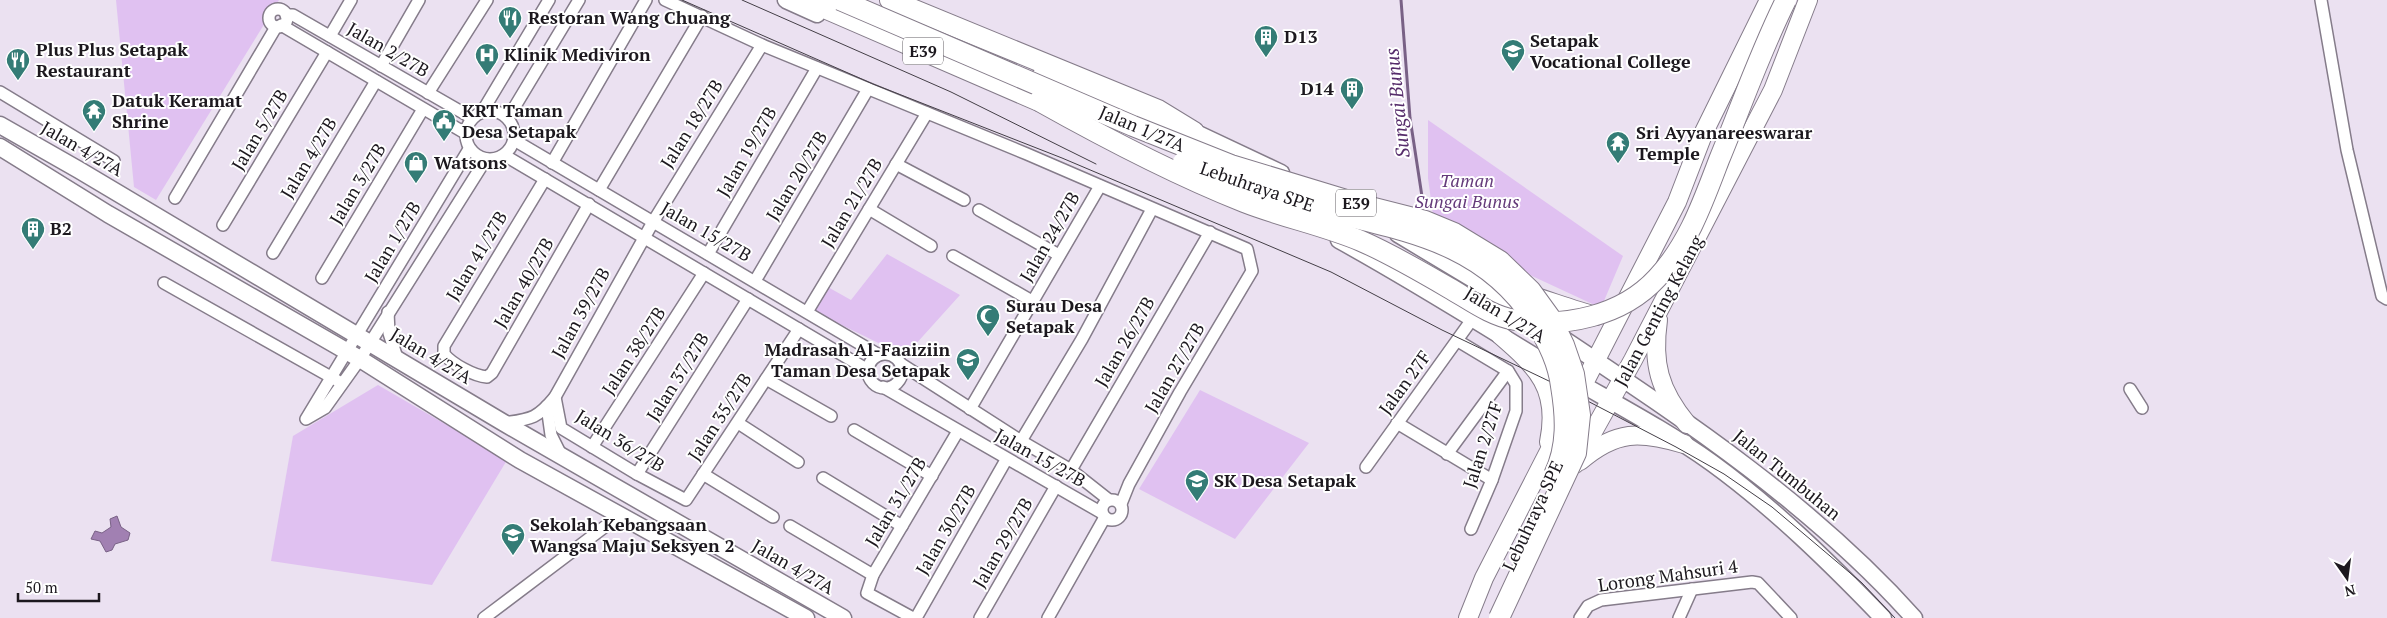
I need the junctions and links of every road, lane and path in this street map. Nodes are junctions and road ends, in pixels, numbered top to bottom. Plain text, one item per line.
1 (351, 0) edge
2 (419, 0) edge
3 (487, 0) edge
4 (549, 0) edge
5 (579, 0) edge
6 (646, 0) edge
7 (665, 0) edge
8 (786, 0) edge
9 (806, 0) edge
10 (840, 0) edge
11 (859, 0) edge
12 (890, 0) edge
13 (1768, 0) edge
14 (1786, 0) edge
15 (1808, 0) edge
16 (2321, 0) edge
17 (702, 16) junction
18 (281, 17) edge
19 (330, 36) junction
20 (762, 46) junction
21 (327, 52) junction
22 (381, 66) junction
23 (817, 68) junction
24 (1734, 71) junction
25 (376, 81) junction
26 (868, 89) junction
27 (1773, 90) junction
28 (0, 92) edge
29 (428, 93) junction
30 (1039, 101) junction
31 (423, 109) junction
32 (928, 113) junction
33 (477, 115) junction
34 (508, 118) junction
35 (0, 125) edge
36 (1194, 132) junction
37 (465, 133) junction
38 (514, 140) junction
39 (0, 147) edge
40 (469, 149) junction
41 (504, 155) junction
42 (486, 159) junction
43 (114, 161) dead end
44 (552, 163) junction
45 (896, 164) junction
46 (545, 178) junction
47 (1100, 186) junction
48 (599, 190) junction
49 (175, 198) dead end
50 (964, 200) dead end
51 (588, 204) junction
52 (869, 209) junction
53 (1152, 209) junction
54 (979, 210) dead end
55 (653, 222) junction
56 (224, 225) dead end
57 (1210, 232) junction
58 (644, 237) junction
59 (931, 246) dead end
60 (273, 253) dead end
61 (708, 254) junction
62 (1059, 255) junction
63 (953, 256) dead end
64 (704, 273) junction
65 (322, 278) dead end
66 (755, 282) junction
67 (164, 283) dead end
68 (1481, 284) junction
69 (748, 299) junction
70 (2387, 299) edge
71 (1032, 301) junction
72 (1660, 309) junction
73 (388, 312) junction
74 (807, 312) junction
75 (1621, 312) junction
76 (1473, 318) junction
77 (799, 329) junction
78 (360, 333) junction
79 (1500, 335) junction
80 (1562, 338) junction
81 (1458, 341) junction
82 (879, 354) junction
83 (354, 356) junction
84 (397, 358) junction
85 (1595, 361) junction
86 (901, 364) junction
87 (1549, 365) junction
88 (868, 370) junction
89 (1508, 371) junction
90 (488, 377) joint
91 (766, 379) junction
92 (1623, 379) junction
93 (337, 381) junction
94 (1583, 386) junction
95 (883, 387) junction
96 (2130, 389) dead end
97 (555, 397) junction
98 (1611, 401) junction
99 (547, 406) junction
100 (2142, 408) dead end
101 (970, 409) junction
102 (831, 416) dead end
103 (304, 421) dead end
104 (738, 422) junction
105 (504, 423) junction
106 (1397, 423) junction
107 (1687, 424) junction
108 (854, 430) dead end
109 (958, 431) junction
110 (1021, 442) junction
111 (1684, 444) junction
112 (592, 447) junction
113 (1447, 454) junction
114 (1547, 455) junction
115 (562, 457) junction
116 (1006, 460) junction
117 (798, 462) dead end
118 (1366, 467) dead end
119 (1574, 467) junction
120 (1071, 470) junction
121 (637, 474) junction
122 (703, 474) junction
123 (932, 476) junction
124 (822, 478) dead end
125 (1492, 480) junction
126 (1056, 486) junction
127 (686, 500) joint
128 (1115, 501) junction
129 (619, 516) junction
130 (773, 516) dead end
131 (1105, 518) junction
132 (790, 526) dead end
133 (902, 526) junction
134 (1471, 529) dead end
135 (748, 564) junction
136 (873, 575) junction
137 (739, 581) junction
138 (1692, 589) junction
139 (484, 618) edge
140 (806, 618) edge
141 (843, 618) edge
142 (914, 618) edge
143 (980, 618) edge
144 (1048, 618) edge
145 (1468, 618) edge
146 (1485, 618) edge
147 (1501, 618) edge
148 (1580, 618) edge
149 (1680, 618) edge
150 (1791, 618) edge
151 (1883, 618) edge
152 (1914, 618) edge

1 - 19 street
2 - 22 street
3 - 29 street
4 - 33 street
5 - 34 street
6 - 44 street
7 - 17 street
8 - 76 main road, Jalan 1/27A
9 - 30 highway, Lebuhraya SPE / E39
10 - 147 highway, Lebuhraya SPE / E39, bridge
11 - 36 main road, Jalan 1/27A
12 - 36 highway
13 - 24 main road, Jalan Genting Kelang
14 - 30 highway, E39, bridge
15 - 27 main road, Jalan Genting Kelang
16 - 70 street
17 - 20 street
17 - 48 street
18 - 19 street, Jalan 2/27B
18 - 21 street, Jalan 2/27B
18 - 49 street
19 - 22 street, Jalan 2/27B
20 - 23 street
20 - 55 street, Jalan 18/27B
21 - 25 street, Jalan 2/27B
21 - 56 street, Jalan 5/27B
22 - 29 street, Jalan 2/27B
23 - 26 street
23 - 61 street, Jalan 19/27B
24 - 27 main road
24 - 75 main road, Jalan Genting Kelang
25 - 31 street, Jalan 2/27B
25 - 60 street, Jalan 4/27B
26 - 32 street
26 - 66 street, Jalan 20/27B
27 - 72 main road, Jalan Genting Kelang
28 - 43 street
29 - 33 street, Jalan 2/27B
30 - 146 highway, Lebuhraya SPE / E39, bridge
31 - 37 street, Jalan 2/27B
31 - 65 street, Jalan 3/27B
32 - 45 street, Jalan 21/27B
32 - 47 street
33 - 34 street
33 - 37 street
34 - 38 street
35 - 78 main road, Jalan 4/27A
36 - 68 main road, Jalan 1/27A
37 - 40 street
38 - 41 street
38 - 44 street, Jalan 15/27B
39 - 83 main road
40 - 42 street
40 - 78 street, Jalan 1/27B
41 - 42 street
41 - 46 street, Jalan 15/27B
42 - 73 street, Jalan 1/27B
44 - 48 street, Jalan 15/27B
45 - 50 street
45 - 52 street, Jalan 21/27B
46 - 51 street, Jalan 15/27B
46 - 90 street, Jalan 41/27B
47 - 53 street
47 - 62 street, Jalan 24/27B
48 - 55 street, Jalan 15/27B
51 - 58 street, Jalan 15/27B
51 - 90 street, Jalan 40/27B
52 - 59 street
52 - 74 street, Jalan 21/27B
53 - 57 street
53 - 110 street
54 - 62 street
55 - 58 street, Jalan 18/27B
55 - 61 street, Jalan 15/27B
57 - 120 street, Jalan 26/27B
57 - 128 street, Jalan 27/27B
58 - 64 street, Jalan 15/27B
58 - 97 street, Jalan 39/27B
61 - 66 street, Jalan 15/27B
62 - 71 street, Jalan 24/27B
63 - 71 street
64 - 69 street, Jalan 15/27B
64 - 112 street, Jalan 38/27B
66 - 74 street, Jalan 15/27B
67 - 93 street
68 - 75 main road
68 - 80 main road, Jalan 1/27A
69 - 77 street, Jalan 15/27B
69 - 121 street, Jalan 37/27B
71 - 101 street, Jalan 24/27B
72 - 92 main road, Jalan Genting Kelang
72 - 107 main road
73 - 78 street, Jalan 1/27B
73 - 84 street
74 - 82 street, Jalan 15/27B
75 - 85 main road, Jalan Genting Kelang
76 - 79 main road, Jalan 1/27A
76 - 81 street, Jalan 27F
77 - 88 street, Jalan 15/27B
77 - 91 street, Jalan 35/27B
78 - 83 street, Jalan 1/27B
78 - 84 main road, Jalan 4/27A
79 - 87 main road, Jalan 1/27A
79 - 114 main road
80 - 85 main road, Jalan 1/27A
80 - 87 main road, Jalan 1/27A
81 - 89 street
81 - 106 street, Jalan 27F
82 - 86 street
82 - 88 street
83 - 93 street, Jalan 1/27B
83 - 129 main road
84 - 105 main road, Jalan 4/27A
85 - 92 main road, Jalan 1/27A
85 - 94 main road, Jalan Genting Kelang
86 - 95 street
86 - 101 street, Jalan 15/27B
87 - 94 main road, Jalan 1/27A
88 - 95 street
89 - 113 street
89 - 125 street, Jalan 2/27F
91 - 102 street
91 - 104 street, Jalan 35/27B
92 - 98 main road, Jalan Genting Kelang
92 - 107 main road, Jalan Tumbuhan
93 - 103 street, Jalan 1/27B
94 - 98 main road, Jalan 1/27A
94 - 114 main road, Jalan Genting Kelang
95 - 109 street, Jalan 15/27B
96 - 100 street
97 - 99 street, Jalan 39/27B
97 - 112 street, Jalan 36/27B
98 - 111 main road, Jalan Tumbuhan
98 - 119 main road, Jalan Genting Kelang
99 - 105 street, Jalan 39/27B
99 - 115 street
101 - 110 street, Jalan 15/27B
104 - 117 street
104 - 122 street, Jalan 35/27B
105 - 115 main road, Jalan 4/27A
106 - 113 street
106 - 118 street, Jalan 27F
107 - 152 main road, Jalan Tumbuhan
108 - 123 street
109 - 116 street, Jalan 15/27B
109 - 123 street, Jalan 31/27B
110 - 120 street, Jalan 15/27B
111 - 119 main road
111 - 151 main road, Jalan Tumbuhan
112 - 121 street, Jalan 36/27B
113 - 125 street
114 - 145 main road, Jalan Genting Kelang
115 - 135 main road, Jalan 4/27A
116 - 126 street, Jalan 15/27B
116 - 142 street, Jalan 30/27B
119 - 147 main road, Jalan Genting Kelang
120 - 128 street, Jalan 15/27B
121 - 127 street, Jalan 36/27B
122 - 127 street, Jalan 35/27B
122 - 130 street
123 - 133 street, Jalan 31/27B
124 - 133 street
125 - 134 street, Jalan 2/27F
126 - 131 street, Jalan 15/27B
126 - 143 street, Jalan 29/27B
128 - 131 street
128 - 131 street
129 - 137 main road
129 - 139 street
131 - 144 street
132 - 136 street
133 - 136 street, Jalan 31/27B
135 - 137 street
135 - 141 main road, Jalan 4/27A
136 - 142 street, Jalan 31/27B
137 - 140 main road
138 - 148 street, Lorong Mahsuri 4
138 - 149 street
138 - 150 street, Lorong Mahsuri 4

